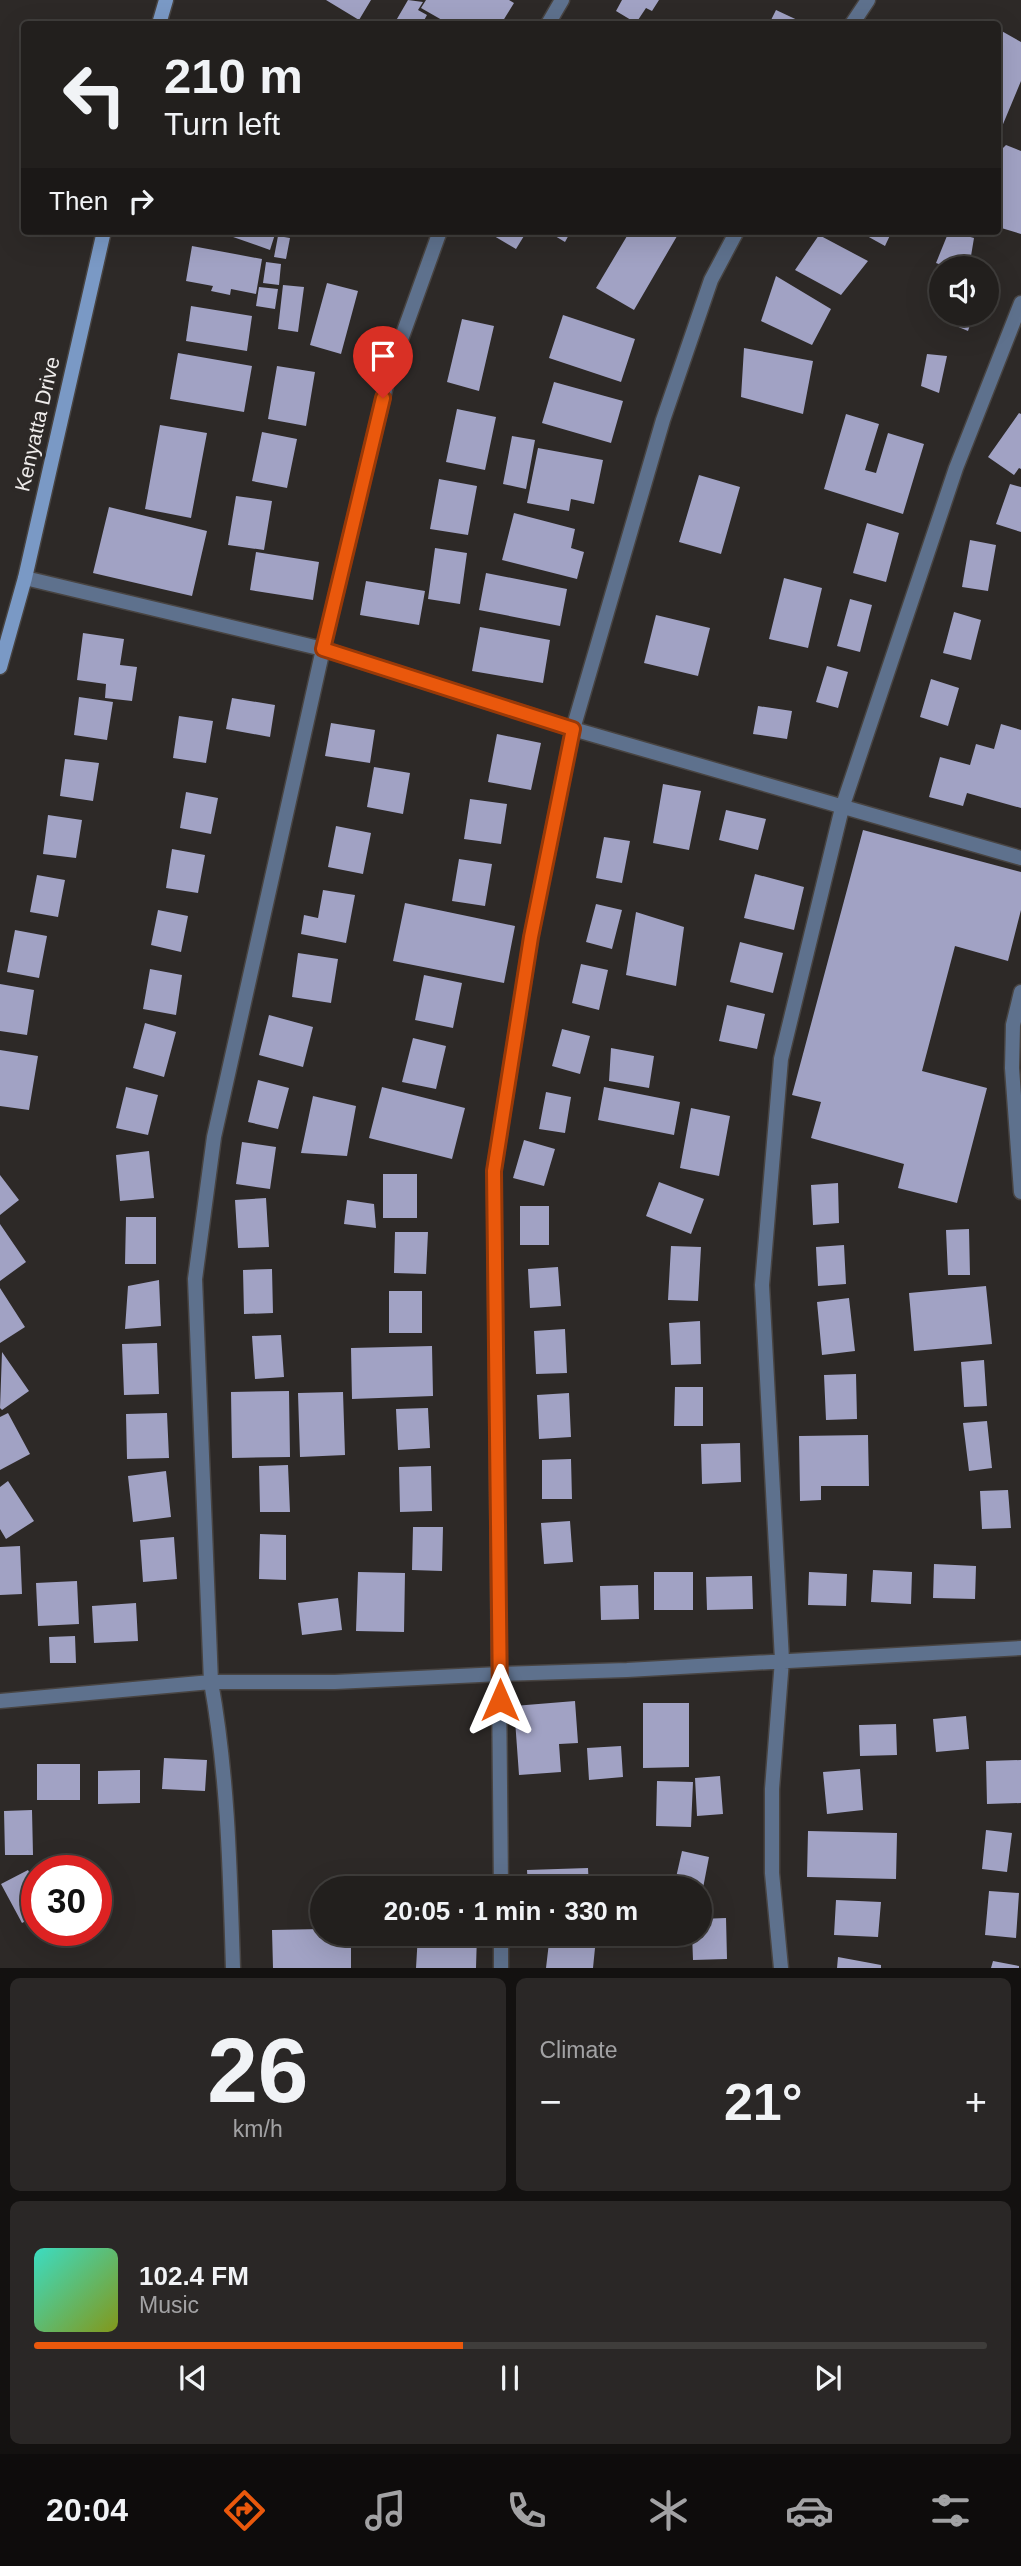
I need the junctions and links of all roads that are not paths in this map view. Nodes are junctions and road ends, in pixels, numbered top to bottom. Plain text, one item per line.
1 (166, 0) edge
2 (562, 0) edge
3 (868, 0) edge
4 (160, 21) edge
5 (550, 21) edge
6 (854, 21) edge
7 (103, 235) edge
8 (439, 235) edge
9 (735, 235) edge
10 (1021, 303) edge
11 (25, 578) junction
12 (323, 649) junction
13 (0, 667) edge
14 (573, 729) junction
15 (842, 808) junction
16 (1021, 858) edge
17 (1021, 992) edge
18 (1021, 1192) edge
19 (1021, 1648) edge
20 (782, 1660) junction
21 (500, 1674) junction
22 (211, 1682) junction
23 (0, 1700) edge
24 (500, 1876) edge
25 (501, 1946) edge
26 (233, 1968) edge
27 (501, 1968) edge
28 (782, 1968) edge

1 - 4 main road
2 - 5 street
3 - 6 street
7 - 11 main road, Kenyatta Drive
8 - 12 street
9 - 14 street
10 - 15 street
11 - 12 street
11 - 13 main road, Kenyatta Drive
12 - 14 street
12 - 22 street
14 - 15 street
14 - 21 street
15 - 16 street
15 - 20 street
17 - 18 street
19 - 20 street
20 - 21 street
20 - 28 street
21 - 22 street
21 - 24 street
22 - 23 street
22 - 26 street
25 - 27 street

